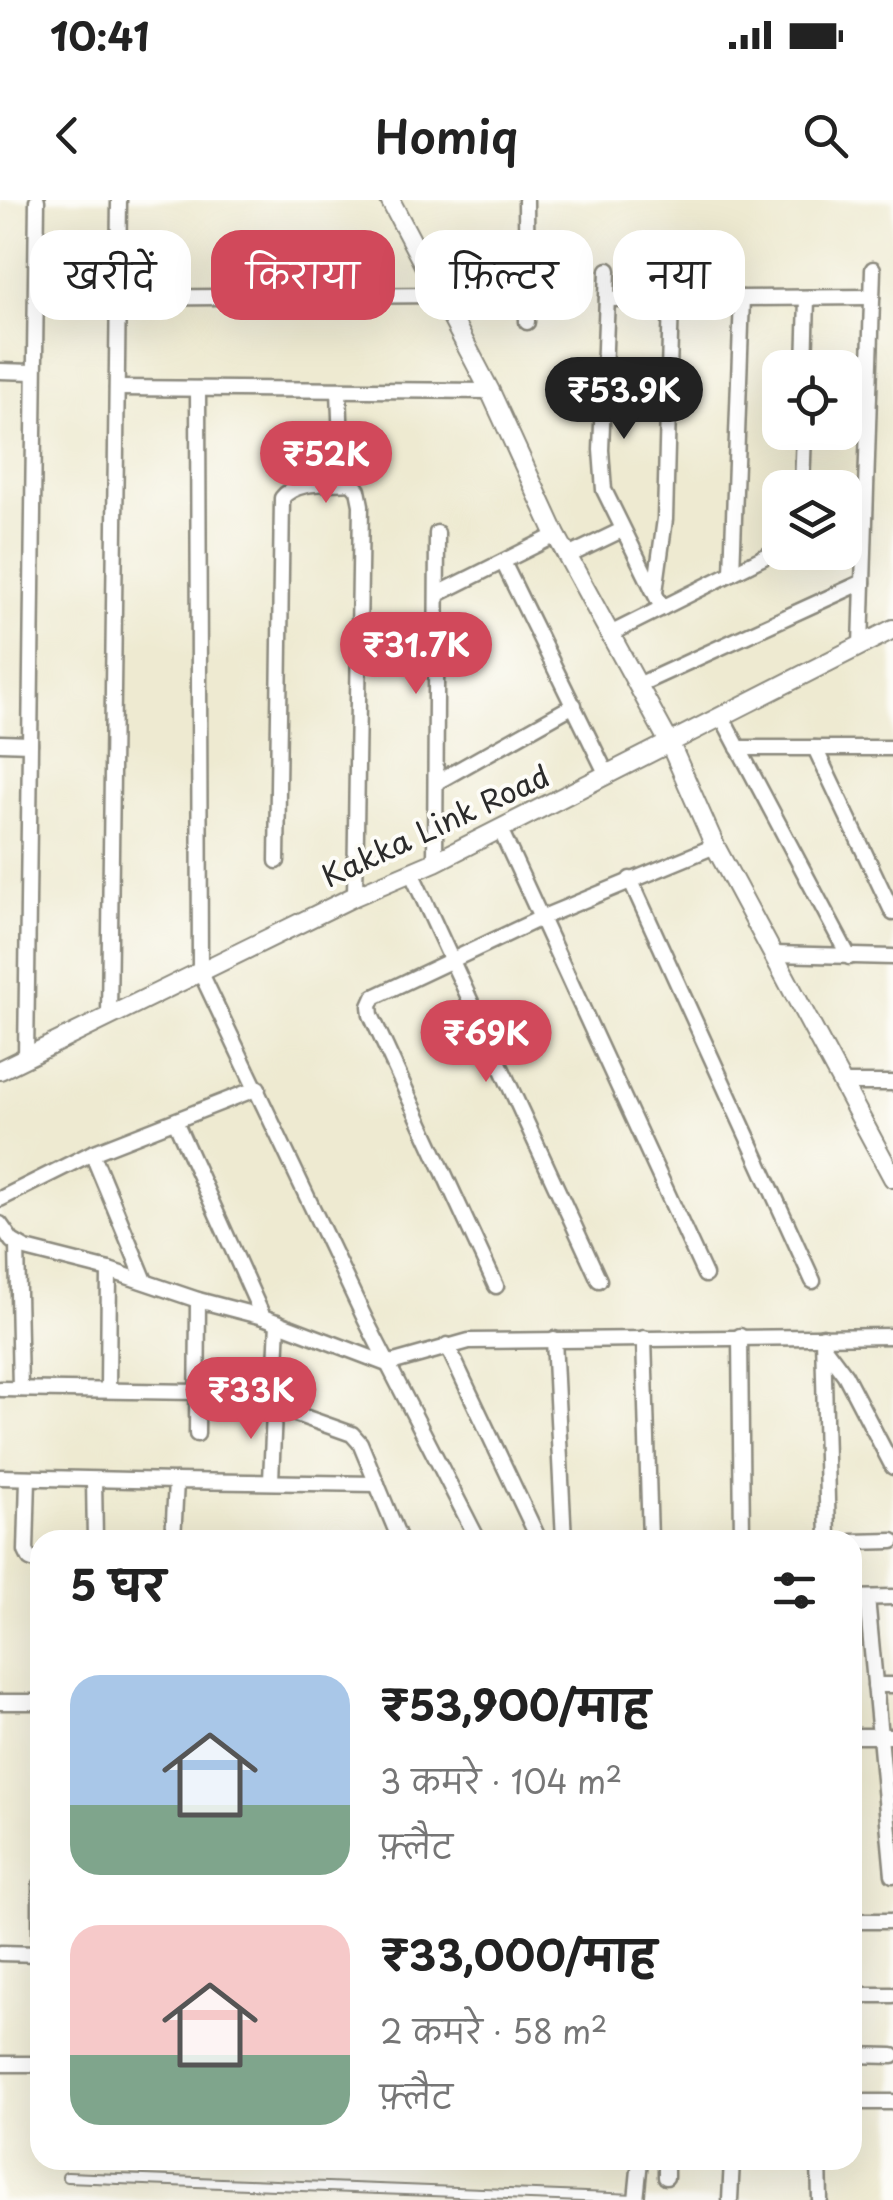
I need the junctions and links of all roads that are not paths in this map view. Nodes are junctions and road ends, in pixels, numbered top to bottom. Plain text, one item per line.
1 (37, 200) edge
2 (119, 200) edge
3 (390, 200) edge
4 (526, 200) edge
5 (119, 230) edge
6 (415, 247) edge
7 (874, 269) dead end
8 (608, 270) dead end
9 (415, 294) edge
10 (191, 297) edge
11 (872, 297) junction
12 (745, 298) edge
13 (808, 298) junction
14 (607, 299) junction
15 (613, 299) edge
16 (118, 320) edge
17 (454, 320) edge
18 (670, 320) edge
19 (741, 320) edge
20 (526, 322) dead end
21 (807, 350) edge
22 (0, 372) edge
23 (34, 372) junction
24 (117, 388) junction
25 (198, 389) junction
26 (340, 390) junction
27 (490, 390) junction
28 (350, 482) junction
29 (865, 507) junction
30 (862, 508) edge
31 (622, 530) junction
32 (437, 533) dead end
33 (556, 535) junction
34 (568, 556) junction
35 (762, 558) edge
36 (504, 562) junction
37 (732, 573) junction
38 (863, 582) junction
39 (655, 593) junction
40 (438, 594) junction
41 (662, 608) junction
42 (893, 629) edge
43 (610, 634) junction
44 (860, 646) junction
45 (638, 685) junction
46 (574, 705) junction
47 (722, 717) junction
48 (0, 743) edge
49 (30, 744) junction
50 (670, 744) junction
51 (738, 748) junction
52 (816, 748) junction
53 (893, 748) edge
54 (606, 775) junction
55 (437, 782) junction
56 (500, 829) junction
57 (715, 846) junction
58 (277, 862) dead end
59 (436, 862) junction
60 (412, 872) junction
61 (630, 879) junction
62 (354, 896) junction
63 (893, 914) edge
64 (543, 917) junction
65 (774, 954) junction
66 (848, 957) junction
67 (893, 957) edge
68 (452, 960) junction
69 (200, 971) junction
70 (109, 1016) junction
71 (26, 1058) junction
72 (0, 1070) edge
73 (893, 1082) edge
74 (843, 1084) junction
75 (258, 1088) junction
76 (176, 1123) junction
77 (92, 1153) junction
78 (893, 1178) edge
79 (0, 1199) edge
80 (0, 1224) edge
81 (17, 1245) junction
82 (109, 1270) junction
83 (705, 1275) dead end
84 (600, 1280) dead end
85 (144, 1281) junction
86 (812, 1281) dead end
87 (496, 1286) dead end
88 (198, 1300) junction
89 (270, 1319) junction
90 (740, 1336) junction
91 (893, 1336) edge
92 (644, 1338) junction
93 (554, 1339) junction
94 (823, 1341) junction
95 (447, 1345) junction
96 (387, 1364) junction
97 (20, 1389) junction
98 (108, 1389) junction
99 (0, 1390) edge
100 (198, 1392) junction
101 (276, 1407) junction
102 (197, 1434) dead end
103 (893, 1467) edge
104 (0, 1477) edge
105 (28, 1478) junction
106 (94, 1480) junction
107 (271, 1480) junction
108 (176, 1481) junction
109 (377, 1484) junction
110 (95, 1530) edge
111 (174, 1530) edge
112 (396, 1530) edge
113 (473, 1530) edge
114 (535, 1530) edge
115 (564, 1530) edge
116 (650, 1530) edge
117 (742, 1530) edge
118 (828, 1530) edge
119 (862, 1542) edge
120 (893, 1542) edge
121 (30, 1560) edge
122 (893, 1597) edge
123 (862, 1598) edge
124 (862, 1609) edge
125 (876, 1685) junction
126 (893, 1685) edge
127 (0, 1702) edge
128 (30, 1702) edge
129 (887, 1736) edge
130 (892, 1848) edge
131 (893, 1876) edge
132 (862, 1921) edge
133 (893, 1921) edge
134 (0, 1953) edge
135 (30, 1954) edge
136 (893, 1994) edge
137 (862, 1995) edge
138 (862, 2056) edge
139 (893, 2056) edge
140 (0, 2064) edge
141 (30, 2064) edge
142 (862, 2102) edge
143 (893, 2102) edge
144 (639, 2170) edge
145 (666, 2170) edge
146 (732, 2170) edge
147 (820, 2170) edge
148 (68, 2177) dead end
149 (666, 2177) dead end
150 (636, 2199) edge
151 (730, 2200) edge
152 (820, 2200) edge

1 - 23 street
2 - 5 street
3 - 6 street
4 - 20 street
7 - 11 street
8 - 14 street
9 - 10 street
11 - 13 street
11 - 29 street
12 - 13 street
13 - 21 street
14 - 15 street
14 - 31 street
16 - 24 street
17 - 27 street
18 - 39 street
19 - 37 street
22 - 23 street
23 - 49 street
24 - 25 street
24 - 70 street
25 - 26 street
25 - 69 street
26 - 27 street
26 - 28 street
27 - 33 street
28 - 58 street
28 - 62 street
29 - 30 street
29 - 38 street
31 - 34 street
31 - 39 street
32 - 40 street
33 - 34 street
33 - 36 street
34 - 43 street
35 - 37 street
36 - 40 street
36 - 46 street
37 - 41 street
38 - 44 street
38 - 45 street
39 - 41 street
40 - 55 street
41 - 43 street
42 - 44 street, Kakka Link Road
43 - 45 street
44 - 47 street, Kakka Link Road
45 - 50 street
46 - 54 street
46 - 55 street
47 - 50 street, Kakka Link Road
47 - 51 street
48 - 49 street
49 - 71 street
50 - 54 street, Kakka Link Road
50 - 57 street
51 - 52 street
51 - 66 street
52 - 53 street
52 - 63 street
54 - 56 street, Kakka Link Road
55 - 59 street
56 - 59 street, Kakka Link Road
56 - 64 street
57 - 61 street
57 - 65 street
59 - 60 street, Kakka Link Road
60 - 62 street, Kakka Link Road
60 - 68 street
61 - 64 street
61 - 86 street
62 - 69 street, Kakka Link Road
64 - 68 street
64 - 83 street
65 - 66 street
65 - 74 street
66 - 67 street
68 - 84 street
68 - 87 street
69 - 70 street, Kakka Link Road
69 - 75 street
70 - 71 street, Kakka Link Road
71 - 72 street, Kakka Link Road
73 - 74 street
74 - 78 street
75 - 76 street
75 - 96 street
76 - 77 street
76 - 89 street
77 - 79 street
77 - 85 street
80 - 81 street
81 - 82 street
81 - 97 street
82 - 85 street
82 - 98 street
85 - 88 street
88 - 89 street
88 - 100 street
89 - 96 street
89 - 101 street
90 - 92 street
90 - 94 street
90 - 117 street
91 - 94 street
92 - 93 street
92 - 116 street
93 - 95 street
93 - 115 street
94 - 103 street
94 - 118 street
95 - 96 street
95 - 114 street
96 - 113 street
97 - 98 street
97 - 99 street
98 - 100 street
100 - 102 street
101 - 107 street
101 - 109 street
104 - 105 street
105 - 106 street
105 - 121 street
106 - 108 street
106 - 110 street
107 - 108 street
107 - 109 street
108 - 111 street
109 - 112 street
119 - 120 street
122 - 123 street
124 - 125 street
125 - 126 street
125 - 129 street
127 - 128 street
129 - 130 street
130 - 131 street
132 - 133 street
134 - 135 street
136 - 137 street
138 - 139 street
140 - 141 street
142 - 143 street
144 - 150 street
145 - 149 street
146 - 151 street
147 - 152 street
148 - 150 lane

